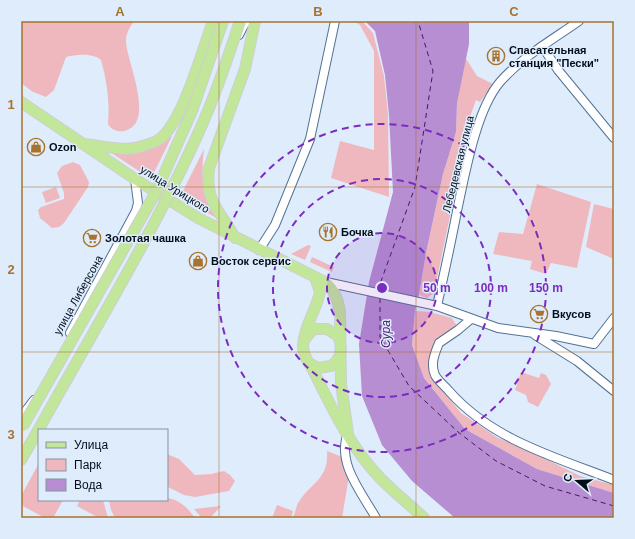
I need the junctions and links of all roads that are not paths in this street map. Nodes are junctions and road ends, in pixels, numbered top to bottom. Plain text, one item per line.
1 (213, 21) edge
2 (223, 21) edge
3 (240, 21) edge
4 (246, 21) edge
5 (255, 21) edge
6 (335, 21) edge
7 (579, 21) edge
8 (542, 46) junction
9 (21, 102) edge
10 (614, 138) edge
11 (83, 144) junction
12 (136, 179) junction
13 (165, 198) junction
14 (235, 238) junction
15 (259, 250) junction
16 (315, 277) junction
17 (325, 282) junction
18 (437, 306) junction
19 (614, 318) edge
20 (471, 319) junction
21 (533, 334) junction
22 (304, 341) junction
23 (341, 346) junction
24 (308, 363) junction
25 (614, 391) edge
26 (22, 424) edge
27 (39, 429) edge
28 (38, 430) edge
29 (348, 433) junction
30 (21, 460) edge
31 (614, 480) edge
32 (376, 518) edge
33 (424, 518) edge

1 - 11 main road
2 - 26 main road, bridge
3 - 27 main road, bridge
4 - 13 street
5 - 14 main road
6 - 15 street
7 - 8 street, Лебедевская улица
8 - 10 street
8 - 18 street, Лебедевская улица
9 - 11 main road, улица Урицкого
11 - 12 main road, улица Урицкого
12 - 13 main road, улица Урицкого
12 - 26 street, улица Либерсона
13 - 14 main road, улица Урицкого
14 - 15 main road, улица Урицкого
15 - 16 main road, улица Урицкого
16 - 17 main road, улица Урицкого
16 - 22 main road
17 - 18 street
17 - 23 main road
18 - 20 street
19 - 21 street
20 - 21 street
20 - 31 street
21 - 25 street
22 - 23 main road
22 - 24 main road
23 - 24 main road
23 - 29 main road
24 - 29 main road
28 - 30 main road, bridge
29 - 32 street
29 - 33 main road

